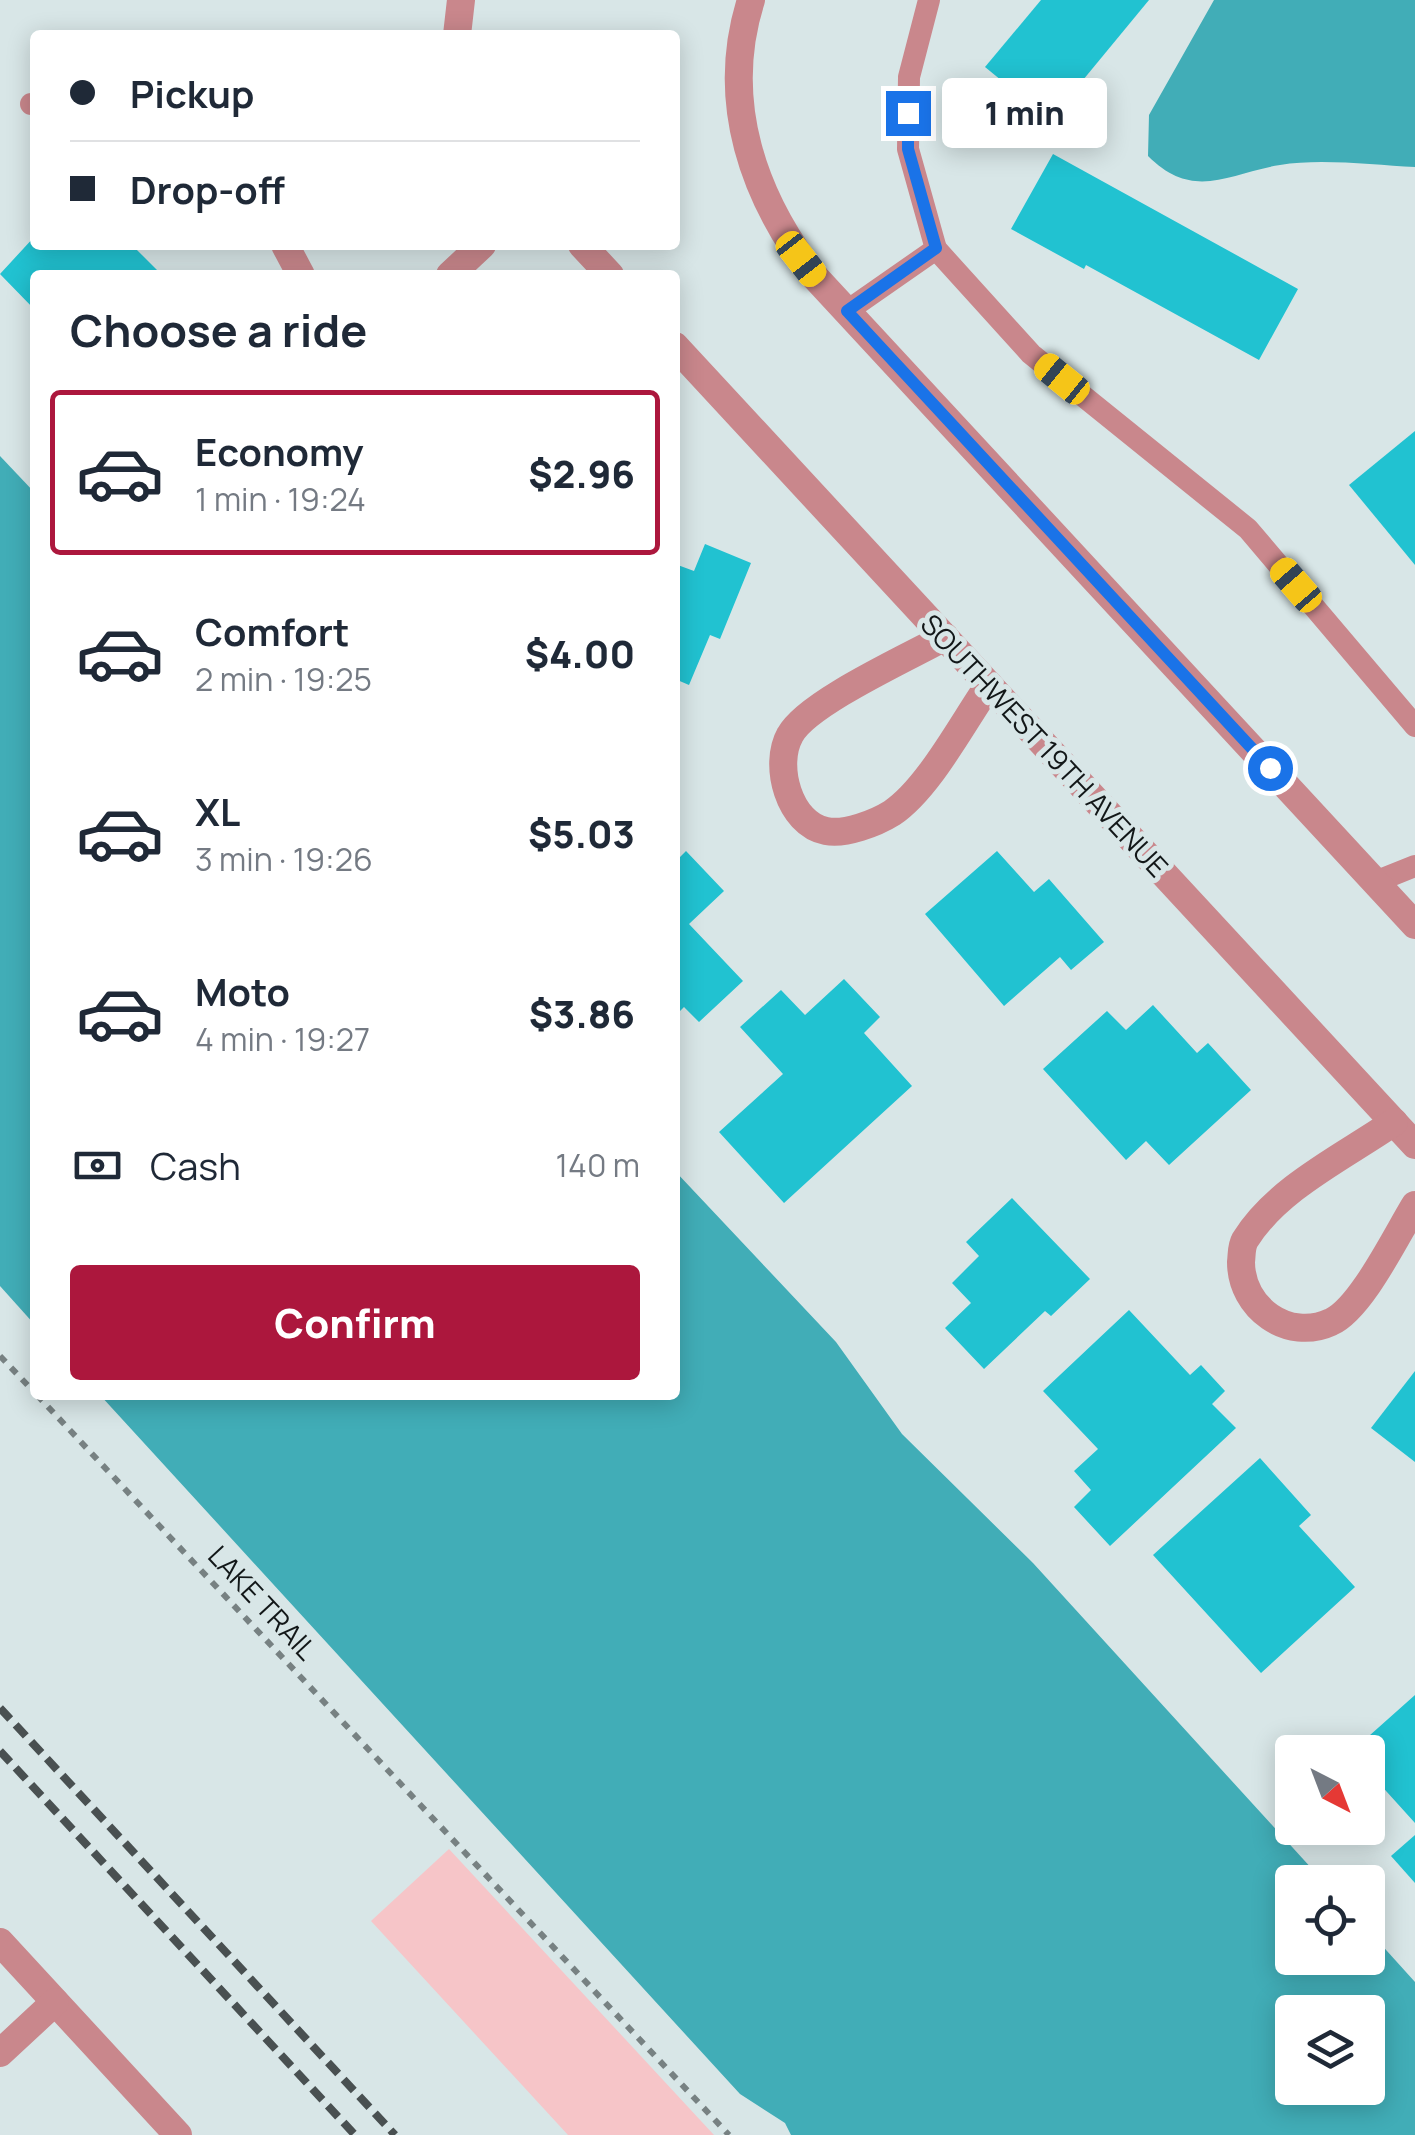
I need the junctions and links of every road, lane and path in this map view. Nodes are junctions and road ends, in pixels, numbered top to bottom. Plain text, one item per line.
1 (461, 0) edge
2 (751, 0) edge
3 (930, 0) edge
4 (458, 30) edge
5 (936, 248) junction
6 (477, 250) edge
7 (587, 250) edge
8 (455, 270) edge
9 (605, 270) edge
10 (847, 311) junction
11 (680, 351) edge
12 (945, 637) junction
13 (989, 685) junction
14 (1415, 726) edge
15 (1415, 866) edge
16 (1375, 882) junction
17 (1415, 925) edge
18 (1394, 1122) junction
19 (1415, 1145) edge
20 (1415, 1205) edge
21 (0, 1356) edge
22 (30, 1388) edge
23 (42, 1400) edge
24 (0, 1942) edge
25 (55, 2002) junction
26 (0, 2053) edge
27 (178, 2135) edge
28 (730, 2135) edge

1 - 4 street
2 - 10 street
3 - 5 lane
5 - 10 lane
5 - 14 lane
6 - 8 street
7 - 9 street
10 - 16 street
11 - 12 street, SOUTHWEST 19TH AVENUE
12 - 13 street, SOUTHWEST 19TH AVENUE
12 - 13 street
13 - 18 street, SOUTHWEST 19TH AVENUE
15 - 16 lane
16 - 17 street
18 - 19 street, SOUTHWEST 19TH AVENUE
18 - 20 street
21 - 22 path, LAKE TRAIL
23 - 28 path, LAKE TRAIL
24 - 25 street
25 - 26 street
25 - 27 street

